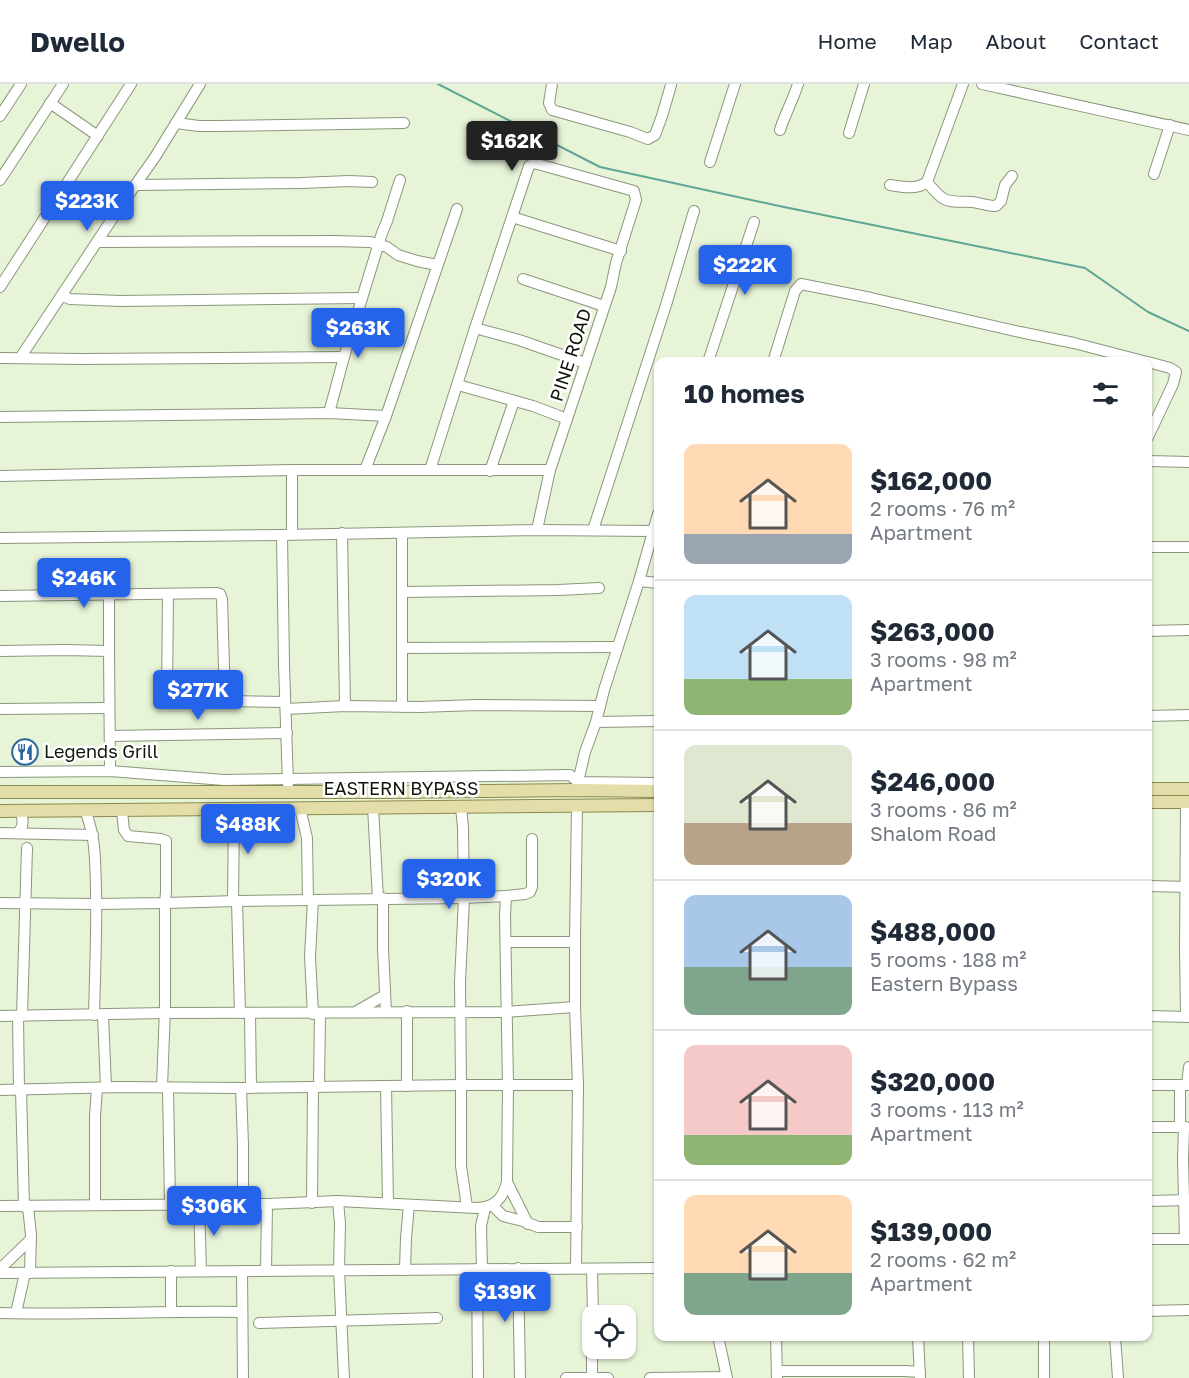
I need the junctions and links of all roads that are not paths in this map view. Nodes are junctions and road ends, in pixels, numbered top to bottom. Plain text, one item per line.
1 (21, 84) edge
2 (63, 84) edge
3 (131, 84) edge
4 (200, 84) edge
5 (552, 84) edge
6 (669, 84) edge
7 (735, 84) edge
8 (798, 84) edge
9 (864, 84) edge
10 (963, 84) edge
11 (982, 84) edge
12 (50, 103) junction
13 (0, 116) edge
14 (176, 123) junction
15 (404, 123) dead end
16 (1170, 125) junction
17 (780, 130) dead end
18 (1189, 130) edge
19 (849, 133) dead end
20 (98, 136) junction
21 (710, 162) dead end
22 (1154, 174) dead end
23 (1012, 176) dead end
24 (0, 180) edge
25 (400, 180) dead end
26 (372, 182) dead end
27 (927, 182) junction
28 (137, 185) junction
29 (890, 185) dead end
30 (457, 208) dead end
31 (694, 211) dead end
32 (512, 217) junction
33 (754, 222) dead end
34 (97, 242) junction
35 (379, 244) junction
36 (621, 251) junction
37 (437, 265) junction
38 (523, 279) dead end
39 (1, 285) edge
40 (62, 296) junction
41 (362, 298) junction
42 (604, 306) junction
43 (475, 328) junction
44 (344, 357) junction
45 (710, 357) edge
46 (775, 357) edge
47 (1129, 357) edge
48 (0, 358) edge
49 (20, 358) junction
50 (585, 363) junction
51 (1152, 363) edge
52 (458, 385) junction
53 (514, 401) junction
54 (329, 413) junction
55 (386, 416) junction
56 (0, 417) edge
57 (567, 419) junction
58 (1152, 429) edge
59 (1152, 461) edge
60 (1189, 462) edge
61 (292, 470) junction
62 (364, 470) junction
63 (430, 470) junction
64 (550, 470) junction
65 (490, 471) junction
66 (0, 476) edge
67 (654, 528) edge
68 (537, 530) junction
69 (593, 530) junction
70 (653, 531) junction
71 (342, 533) junction
72 (402, 533) junction
73 (287, 535) junction
74 (0, 538) edge
75 (1152, 547) edge
76 (1189, 547) edge
77 (639, 580) junction
78 (654, 582) edge
79 (599, 588) dead end
80 (403, 592) junction
81 (168, 594) junction
82 (109, 595) junction
83 (0, 596) edge
84 (1189, 630) edge
85 (1152, 631) edge
86 (618, 647) junction
87 (402, 648) junction
88 (0, 651) edge
89 (110, 651) junction
90 (225, 701) junction
91 (285, 706) junction
92 (345, 706) junction
93 (600, 706) junction
94 (402, 707) junction
95 (109, 708) junction
96 (0, 710) edge
97 (1189, 715) edge
98 (1152, 716) edge
99 (654, 721) edge
100 (596, 722) junction
101 (287, 733) junction
102 (110, 736) junction
103 (110, 771) junction
104 (4, 772) edge
105 (478, 777) junction
106 (288, 779) junction
107 (654, 783) edge
108 (577, 786) junction
109 (1152, 789) edge
110 (1189, 789) edge
111 (622, 790) junction
112 (478, 791) junction
113 (654, 791) edge
114 (4, 792) edge
115 (288, 792) junction
116 (1152, 802) edge
117 (1188, 802) edge
118 (654, 805) edge
119 (577, 806) junction
120 (622, 806) junction
121 (373, 807) junction
122 (461, 807) junction
123 (300, 808) junction
124 (234, 809) junction
125 (85, 810) junction
126 (0, 811) edge
127 (21, 811) junction
128 (122, 811) junction
129 (1, 832) edge
130 (18, 833) junction
131 (93, 834) junction
132 (532, 839) dead end
133 (27, 848) dead end
134 (1152, 886) edge
135 (1187, 887) edge
136 (506, 896) junction
137 (464, 898) junction
138 (380, 899) junction
139 (311, 900) junction
140 (235, 901) junction
141 (0, 903) edge
142 (26, 903) junction
143 (165, 903) junction
144 (96, 904) junction
145 (506, 942) junction
146 (575, 942) junction
147 (385, 995) junction
148 (575, 1007) junction
149 (407, 1011) junction
150 (460, 1011) junction
151 (386, 1012) junction
152 (506, 1012) junction
153 (245, 1013) junction
154 (316, 1013) junction
155 (354, 1013) junction
156 (165, 1014) junction
157 (99, 1015) junction
158 (0, 1016) edge
159 (20, 1016) junction
160 (1152, 1016) edge
161 (1188, 1017) edge
162 (1189, 1067) edge
163 (461, 1085) junction
164 (508, 1085) junction
165 (578, 1085) junction
166 (1152, 1085) edge
167 (1186, 1085) edge
168 (386, 1086) junction
169 (407, 1086) junction
170 (316, 1087) junction
171 (101, 1088) junction
172 (165, 1088) junction
173 (246, 1088) junction
174 (20, 1089) junction
175 (0, 1090) edge
176 (1152, 1127) edge
177 (1184, 1127) edge
178 (507, 1182) junction
179 (1186, 1200) edge
180 (338, 1201) junction
181 (1152, 1201) edge
182 (243, 1203) junction
183 (312, 1203) junction
184 (388, 1203) junction
185 (170, 1204) junction
186 (199, 1204) junction
187 (267, 1204) junction
188 (95, 1205) junction
189 (409, 1205) junction
190 (0, 1206) edge
191 (26, 1207) junction
192 (488, 1207) junction
193 (467, 1208) junction
194 (528, 1224) junction
195 (577, 1227) junction
196 (31, 1239) junction
197 (1152, 1239) edge
198 (1187, 1239) edge
199 (518, 1268) junction
200 (576, 1268) junction
201 (654, 1268) edge
202 (480, 1269) junction
203 (592, 1269) junction
204 (201, 1270) junction
205 (339, 1270) junction
206 (405, 1270) junction
207 (0, 1271) edge
208 (171, 1271) junction
209 (242, 1271) junction
210 (266, 1271) junction
211 (27, 1273) junction
212 (593, 1305) edge
213 (1189, 1310) edge
214 (171, 1311) junction
215 (1152, 1311) edge
216 (242, 1312) junction
217 (0, 1313) edge
218 (16, 1313) junction
219 (437, 1318) dead end
220 (341, 1321) junction
221 (259, 1323) dead end
222 (719, 1341) edge
223 (776, 1341) edge
224 (918, 1341) edge
225 (968, 1341) edge
226 (1044, 1341) edge
227 (1116, 1341) edge
228 (592, 1359) edge
229 (777, 1375) edge
230 (920, 1375) edge
231 (592, 1377) edge
232 (243, 1378) edge
233 (344, 1378) edge
234 (478, 1378) edge
235 (520, 1378) edge
236 (566, 1378) edge
237 (608, 1378) edge
238 (650, 1378) edge
239 (726, 1378) edge
240 (969, 1378) edge
241 (1044, 1378) edge
242 (1118, 1378) edge

1 - 13 street
2 - 12 street
3 - 20 street
4 - 14 street
5 - 6 street
7 - 21 street
8 - 17 street
9 - 19 street
10 - 27 street
11 - 16 street
12 - 20 street
12 - 24 street
14 - 15 street
14 - 28 street
16 - 18 street
16 - 22 street
20 - 39 street
23 - 27 street
25 - 35 street
26 - 28 street
27 - 29 street
28 - 34 street
30 - 37 street
31 - 69 street
32 - 36 street
32 - 36 street, PINE ROAD
32 - 43 street
33 - 45 street
34 - 35 street
34 - 40 street
35 - 37 street
35 - 41 street
36 - 42 street, PINE ROAD
37 - 55 street
38 - 42 street
40 - 41 street
40 - 49 street
41 - 44 street
42 - 50 street, PINE ROAD
43 - 50 street
43 - 52 street
44 - 49 street
44 - 54 street
46 - 47 street
48 - 49 street
50 - 57 street, PINE ROAD
51 - 58 street
52 - 53 street
52 - 63 street
53 - 57 street
53 - 65 street
54 - 55 street
54 - 56 street
55 - 62 street
57 - 64 street, PINE ROAD
59 - 60 street
61 - 62 street
61 - 66 street
61 - 73 street
62 - 63 street
63 - 65 street
64 - 65 street
64 - 68 street, PINE ROAD
67 - 70 street
68 - 69 street
68 - 72 street
69 - 70 street
70 - 77 street
71 - 72 street
71 - 73 street
71 - 92 street
72 - 80 street
73 - 74 street
73 - 91 street
75 - 76 street
77 - 78 street
77 - 86 street
79 - 80 street
80 - 87 street
81 - 82 street
81 - 90 street
81 - 90 street
82 - 83 street
82 - 89 street
84 - 85 street
86 - 87 street
86 - 93 street
87 - 94 street
88 - 89 street
89 - 95 street
90 - 91 street
91 - 92 street
91 - 101 street
92 - 94 street
93 - 94 street
93 - 100 street
95 - 96 street
95 - 102 street
97 - 98 street
99 - 100 street
100 - 108 street
101 - 102 street
101 - 106 street
102 - 103 street
103 - 104 street
103 - 106 street
104 - 114 street
105 - 106 street
105 - 108 street
105 - 112 street
106 - 115 street
107 - 108 street
108 - 111 main road, EASTERN BYPASS
108 - 112 main road, EASTERN BYPASS
109 - 110 main road
111 - 113 main road, EASTERN BYPASS
111 - 120 main road
112 - 115 main road, EASTERN BYPASS
114 - 115 main road, EASTERN BYPASS
116 - 117 main road
117 - 135 street
118 - 120 main road, EASTERN BYPASS
119 - 120 main road, EASTERN BYPASS
119 - 122 main road, EASTERN BYPASS
119 - 146 street
121 - 122 main road, EASTERN BYPASS
121 - 123 main road, EASTERN BYPASS
121 - 138 street
122 - 137 street
123 - 124 main road, EASTERN BYPASS
123 - 139 street
124 - 128 main road, EASTERN BYPASS
124 - 140 street
125 - 127 main road, EASTERN BYPASS
125 - 128 main road, EASTERN BYPASS
125 - 131 street
126 - 127 main road, EASTERN BYPASS
127 - 130 street
128 - 143 street
129 - 130 street
130 - 131 street
131 - 144 street
132 - 136 street
133 - 142 street
134 - 135 street
135 - 161 street
136 - 137 street
136 - 145 street
137 - 138 street
137 - 150 street
138 - 139 street
138 - 147 street
139 - 140 street
139 - 154 street
140 - 143 street
140 - 153 street
141 - 142 street
142 - 144 street
142 - 159 street
143 - 144 street
143 - 156 street
144 - 157 street
145 - 146 street
145 - 152 street
146 - 148 street
147 - 151 street
147 - 155 street
148 - 152 street
148 - 165 street
149 - 150 street
149 - 151 street
149 - 169 street
150 - 152 street
150 - 163 street
151 - 155 street
152 - 164 street
153 - 154 street
153 - 156 street
153 - 173 street
154 - 155 street
154 - 170 street
156 - 157 street
156 - 172 street
157 - 159 street
157 - 171 street
158 - 159 street
159 - 174 street
160 - 161 street
162 - 167 street
163 - 164 street
163 - 169 street
163 - 193 street
164 - 165 street
164 - 178 street
165 - 195 street
166 - 167 street
167 - 177 street
168 - 169 street
168 - 170 street
168 - 184 street
170 - 173 street
170 - 183 street
171 - 172 street
171 - 174 street
171 - 188 street
172 - 173 street
172 - 185 street
173 - 182 street
174 - 175 street
174 - 191 street
176 - 177 street
177 - 179 street
178 - 192 street
178 - 194 street
179 - 181 street
179 - 198 street
180 - 183 street
180 - 184 street
180 - 205 street
182 - 186 street
182 - 187 street
183 - 187 street
184 - 189 street
185 - 186 street
185 - 188 street
186 - 204 street
187 - 210 street
188 - 191 street
189 - 193 street
189 - 206 street
190 - 191 street
191 - 196 street
192 - 193 street
192 - 194 street
192 - 202 street
194 - 195 street
195 - 200 street
196 - 207 street
196 - 211 street
197 - 198 street
199 - 200 street
199 - 202 street
199 - 235 street
200 - 203 street
201 - 203 street
202 - 206 street
202 - 234 street
203 - 212 street
204 - 208 street
204 - 209 street
205 - 206 street
205 - 210 street
205 - 220 street
207 - 211 street
208 - 211 street
208 - 214 street
209 - 210 street
209 - 216 street
211 - 218 street
213 - 215 street
214 - 216 street
214 - 218 street
216 - 232 street
217 - 218 street
219 - 220 street
220 - 221 street
220 - 233 street
222 - 239 street
223 - 229 street
224 - 230 street
225 - 240 street
226 - 241 street
227 - 242 street
228 - 231 street
229 - 230 street
231 - 236 street
231 - 237 street
238 - 239 street

